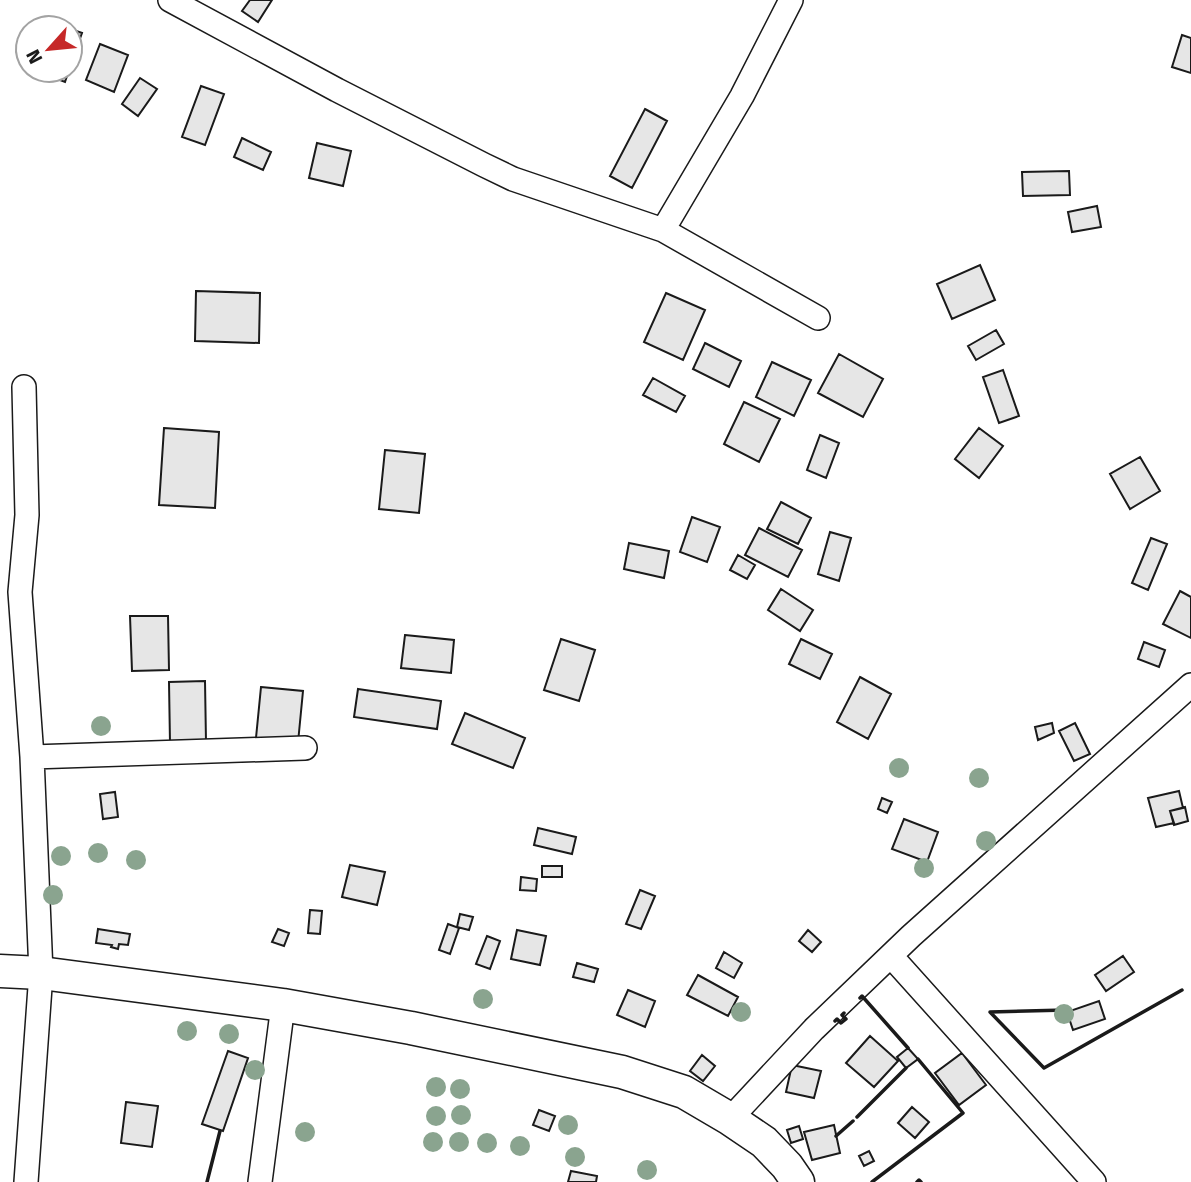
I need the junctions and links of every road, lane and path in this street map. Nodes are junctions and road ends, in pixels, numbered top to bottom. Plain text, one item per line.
1 (170, 0) edge
2 (791, 0) edge
3 (663, 230) junction
4 (818, 318) dead end
5 (24, 387) dead end
6 (1191, 685) edge
7 (305, 748) dead end
8 (32, 757) junction
9 (891, 956) junction
10 (0, 971) edge
11 (41, 973) junction
12 (283, 1005) junction
13 (730, 1119) junction
14 (26, 1182) edge
15 (260, 1182) edge
16 (798, 1182) edge
17 (1094, 1182) edge

1 - 3 street
2 - 3 street
3 - 4 street
5 - 8 street
6 - 9 street
7 - 8 street
8 - 11 street
9 - 13 street
9 - 17 street
10 - 11 main road
11 - 12 main road
11 - 14 street
12 - 13 main road
12 - 15 street
13 - 16 main road

